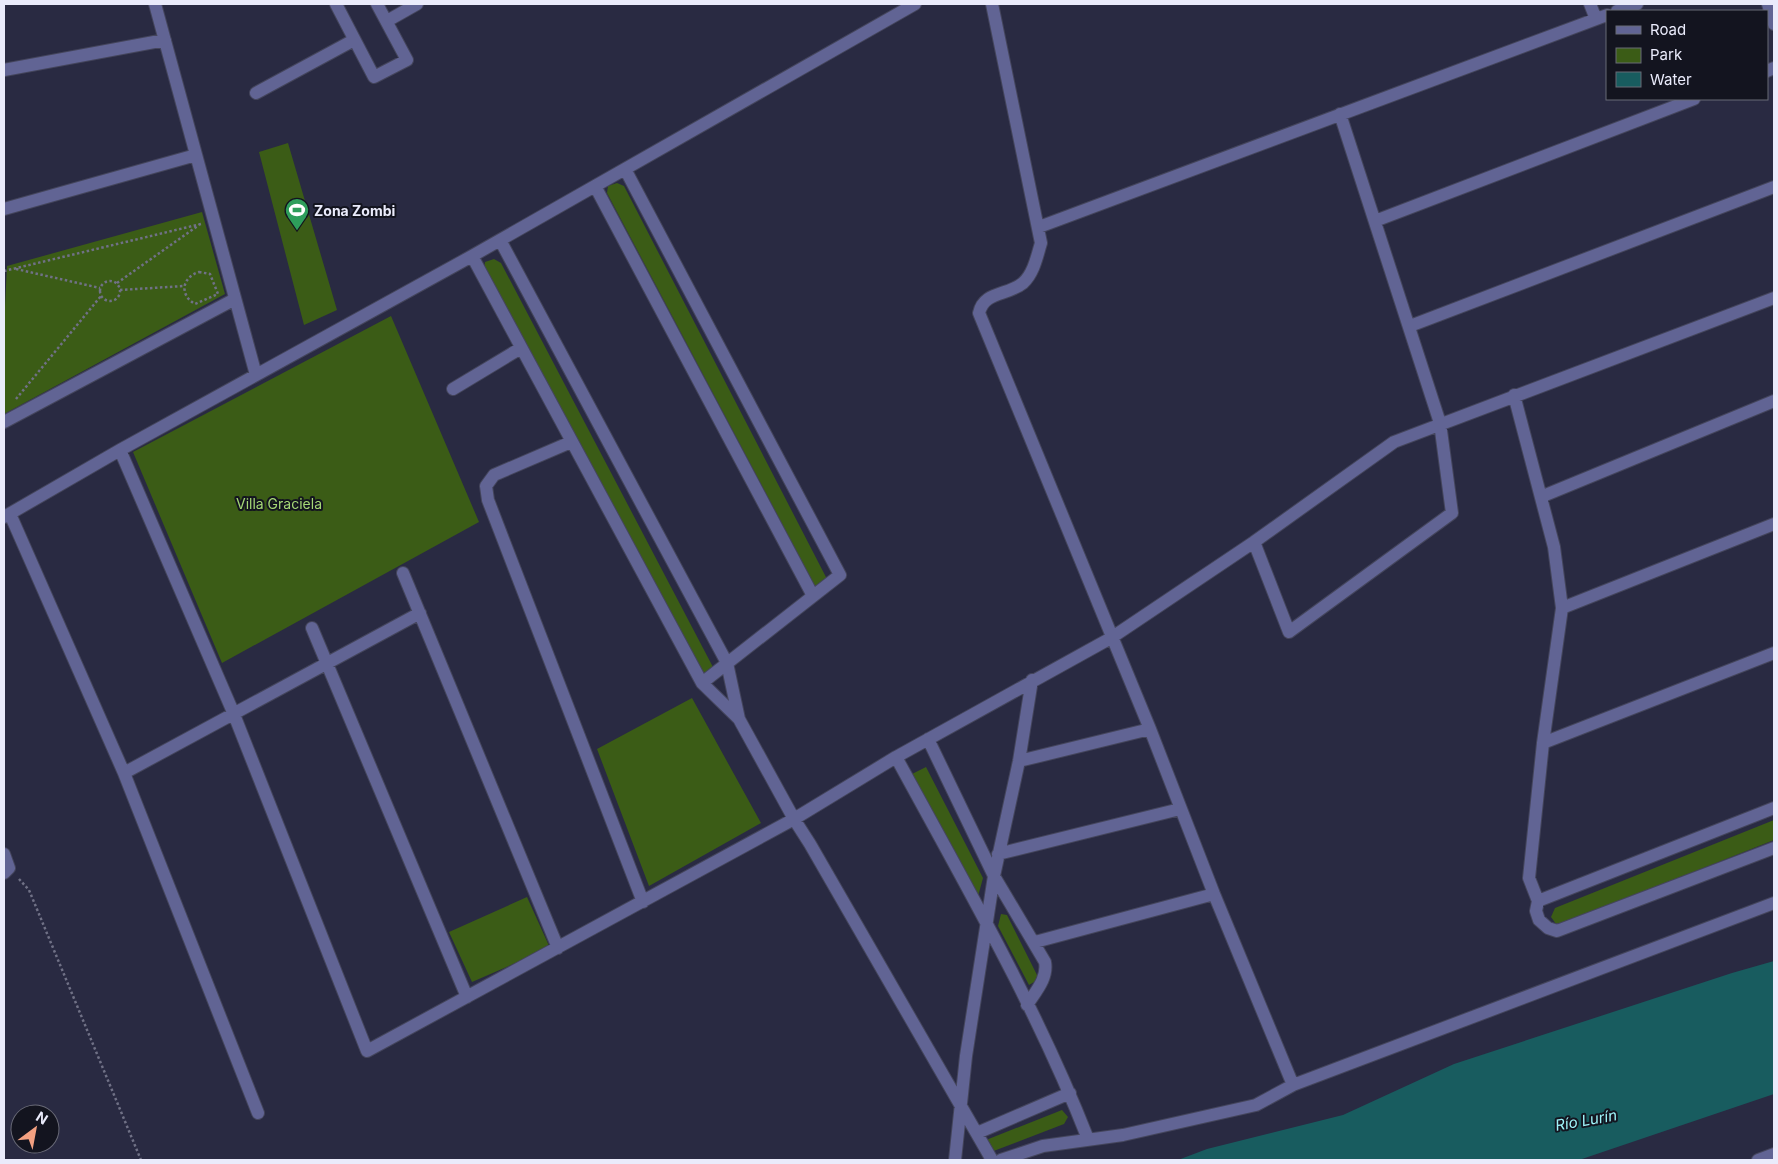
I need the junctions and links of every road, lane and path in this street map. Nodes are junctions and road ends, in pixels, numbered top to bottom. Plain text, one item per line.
1 (155, 4) edge
2 (336, 4) edge
3 (377, 4) edge
4 (417, 4) edge
5 (915, 4) edge
6 (992, 4) edge
7 (1590, 4) edge
8 (1636, 4) edge
9 (1768, 4) edge
10 (1620, 10) edge
11 (1601, 17) edge
12 (386, 21) junction
13 (1774, 24) edge
14 (165, 40) junction
15 (354, 40) junction
16 (4, 70) edge
17 (256, 93) dead end
18 (1691, 100) edge
19 (1340, 114) junction
20 (196, 155) junction
21 (625, 169) junction
22 (594, 186) junction
23 (1774, 187) edge
24 (4, 208) edge
25 (198, 215) dead end
26 (1375, 221) junction
27 (201, 224) junction
28 (1039, 227) junction
29 (500, 240) junction
30 (472, 256) junction
31 (14, 269) junction
32 (4, 271) edge
33 (117, 284) junction
34 (184, 286) junction
35 (100, 288) junction
36 (120, 290) junction
37 (101, 296) junction
38 (1774, 298) edge
39 (235, 299) junction
40 (1410, 326) junction
41 (521, 348) junction
42 (256, 375) junction
43 (453, 389) dead end
44 (1514, 395) junction
45 (1774, 401) edge
46 (10, 406) dead end
47 (4, 422) edge
48 (1440, 423) junction
49 (571, 442) junction
50 (120, 450) junction
51 (1543, 496) junction
52 (7, 516) edge
53 (1774, 524) edge
54 (1254, 542) junction
55 (403, 573) dead end
56 (813, 596) junction
57 (1562, 608) junction
58 (420, 613) junction
59 (312, 628) dead end
60 (1111, 638) junction
61 (1774, 653) edge
62 (326, 663) junction
63 (727, 663) junction
64 (1032, 680) junction
65 (702, 683) junction
66 (233, 712) junction
67 (739, 720) junction
68 (1150, 729) junction
69 (928, 739) junction
70 (1543, 743) junction
71 (896, 757) junction
72 (1019, 761) junction
73 (124, 773) junction
74 (1774, 808) edge
75 (1180, 809) junction
76 (794, 820) junction
77 (1774, 848) edge
78 (4, 854) edge
79 (998, 854) junction
80 (7, 870) edge
81 (994, 876) junction
82 (1214, 894) junction
83 (643, 902) junction
84 (1538, 902) junction
85 (1774, 903) edge
86 (987, 926) junction
87 (1035, 942) junction
88 (558, 948) junction
89 (467, 998) junction
90 (1027, 1004) junction
91 (1293, 1085) junction
92 (1070, 1093) junction
93 (961, 1104) junction
94 (258, 1113) dead end
95 (977, 1133) junction
96 (1088, 1139) junction
97 (1774, 1154) edge
98 (141, 1160) edge
99 (955, 1160) edge
100 (992, 1160) edge
101 (1001, 1160) edge
102 (1758, 1160) edge

1 - 14 street
2 - 15 street
3 - 12 street
4 - 12 street
5 - 21 street
6 - 28 street
7 - 11 street
8 - 10 street
9 - 13 street
11 - 19 street
12 - 15 street
14 - 16 street
14 - 20 street
15 - 17 street
18 - 26 street
19 - 26 street
19 - 28 street
20 - 24 street
20 - 39 street
21 - 22 street
21 - 56 street
22 - 29 street
22 - 56 street
23 - 40 street
25 - 27 path
26 - 40 street
27 - 31 path
27 - 33 path
28 - 60 street
29 - 30 street
29 - 63 street
30 - 41 street
30 - 42 street
31 - 32 path
31 - 35 path
33 - 35 path
33 - 36 path
34 - 34 path
34 - 36 path
35 - 37 path
36 - 37 path
37 - 46 path
38 - 44 street
39 - 42 street
39 - 47 street
40 - 48 street
41 - 43 street
41 - 49 street
42 - 50 street
44 - 48 street
44 - 51 street
45 - 51 street
48 - 54 street
48 - 54 street
49 - 65 street
49 - 83 street
50 - 52 street
50 - 66 street
51 - 57 street
52 - 73 street
53 - 57 street
54 - 60 street
55 - 58 street
56 - 63 street
57 - 70 street
58 - 62 street
58 - 88 street
59 - 62 street
60 - 64 street
60 - 68 street
61 - 70 street
62 - 66 street
62 - 89 street
63 - 65 street
63 - 67 street
64 - 69 street
64 - 72 street
65 - 67 street
66 - 73 street
66 - 89 street
67 - 76 street
68 - 72 street
68 - 75 street
69 - 71 street
69 - 81 street
70 - 84 street
71 - 76 street
71 - 86 street
72 - 79 street
73 - 94 street
74 - 84 street
75 - 79 street
75 - 82 street
76 - 83 street
76 - 93 street
77 - 84 street
78 - 80 street
79 - 81 street
80 - 98 path
81 - 86 street
81 - 87 street
82 - 87 street
82 - 91 street
83 - 88 street
85 - 91 street
86 - 90 street
86 - 93 street
87 - 90 street
88 - 89 street
90 - 92 street
91 - 96 street
92 - 95 street
92 - 96 street
93 - 95 street
93 - 99 street
95 - 100 street
96 - 101 street
97 - 102 street

